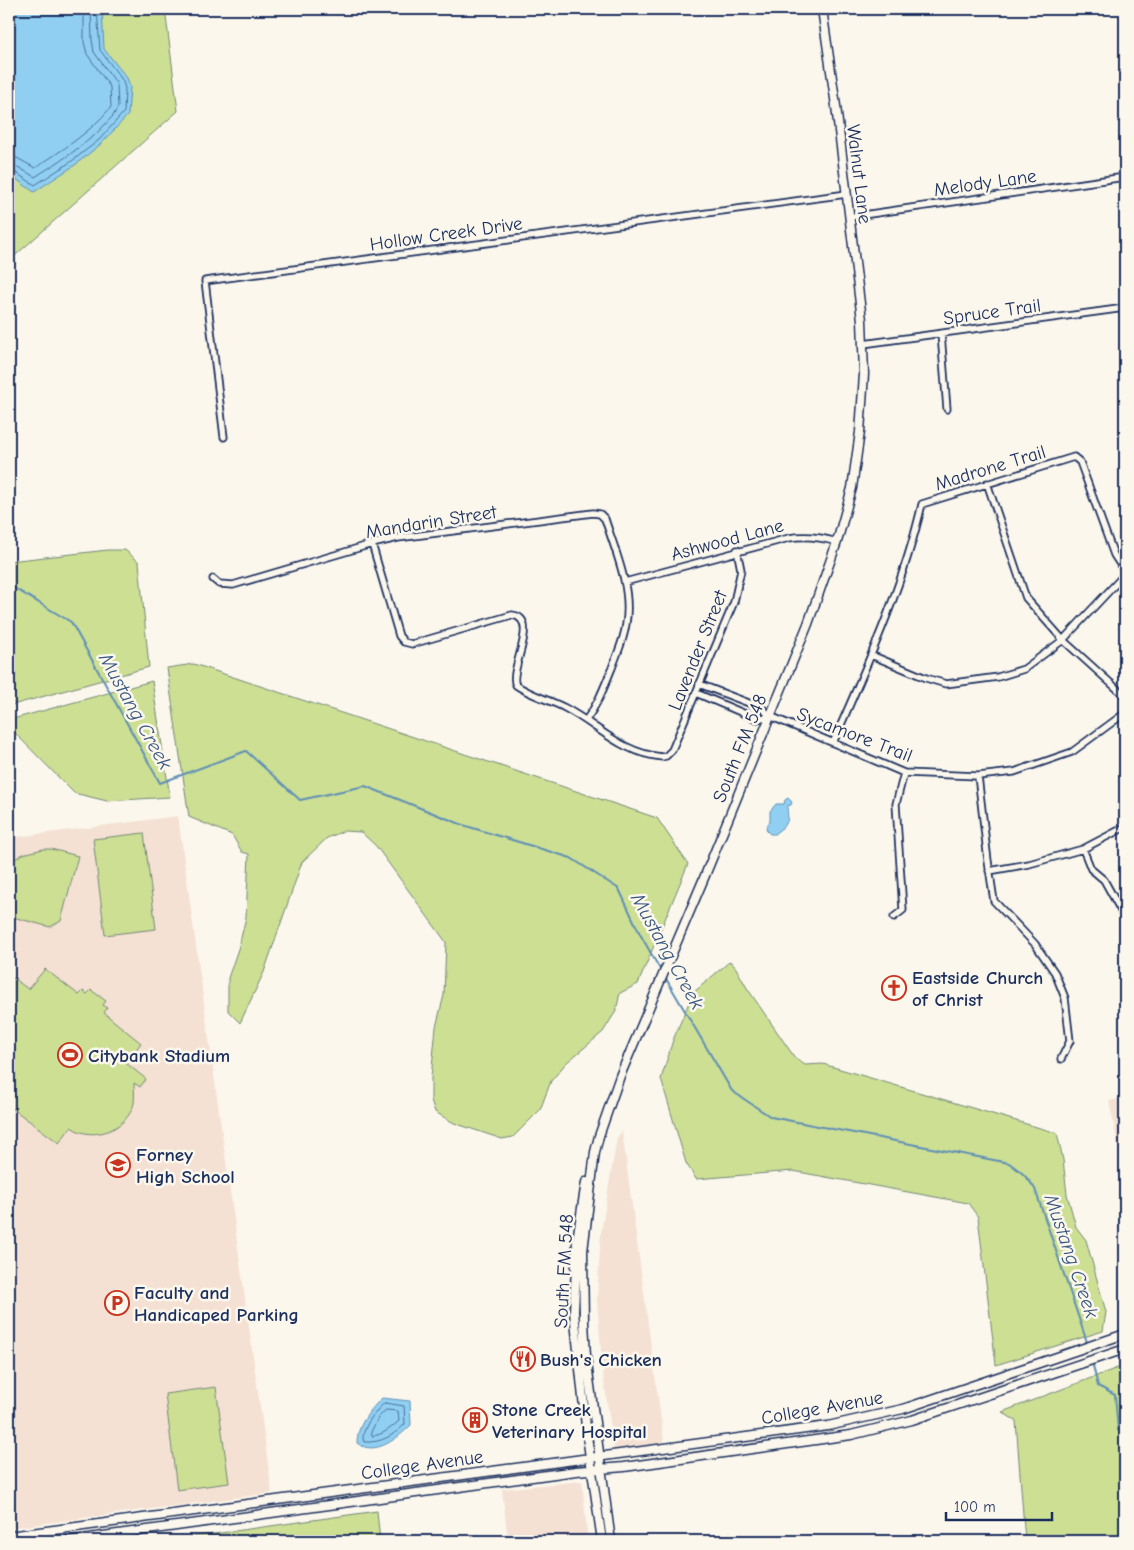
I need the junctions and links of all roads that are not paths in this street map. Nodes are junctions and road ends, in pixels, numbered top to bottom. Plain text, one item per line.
1 (822, 9) edge
2 (1125, 177) edge
3 (847, 194) junction
4 (850, 217) junction
5 (1125, 308) edge
6 (941, 334) junction
7 (863, 344) junction
8 (947, 409) dead end
9 (224, 437) dead end
10 (987, 483) junction
11 (836, 542) junction
12 (372, 544) junction
13 (738, 550) junction
14 (1125, 573) edge
15 (213, 579) dead end
16 (625, 582) junction
17 (1063, 640) junction
18 (871, 655) junction
19 (699, 684) junction
20 (696, 693) junction
21 (1125, 696) edge
22 (1125, 714) edge
23 (770, 716) junction
24 (586, 720) junction
25 (833, 743) junction
26 (904, 773) junction
27 (978, 776) junction
28 (1125, 827) edge
29 (1083, 849) junction
30 (989, 870) junction
31 (894, 917) dead end
32 (1125, 918) edge
33 (1061, 1059) dead end
34 (596, 1152) junction
35 (1125, 1334) edge
36 (1125, 1349) edge
37 (999, 1377) junction
38 (1003, 1389) junction
39 (600, 1457) junction
40 (590, 1459) junction
41 (601, 1469) junction
42 (592, 1470) junction
43 (262, 1502) junction
44 (263, 1514) junction
45 (168, 1515) junction
46 (175, 1527) junction
47 (9, 1536) edge
48 (67, 1541) edge
49 (602, 1541) edge
50 (611, 1541) edge

1 - 3 main road, Walnut Lane
2 - 4 street, Melody Lane
3 - 4 main road, Walnut Lane
3 - 9 street, Hollow Creek Drive
4 - 7 main road, Walnut Lane
5 - 6 street, Spruce Trail
6 - 7 street, Spruce Trail
6 - 8 street
7 - 11 main road, South FM 548
10 - 14 street, Madrone Trail
10 - 17 street
10 - 18 street, Madrone Trail
11 - 13 street, Ashwood Lane
11 - 23 main road, South FM 548
12 - 15 street, Mandarin Street
12 - 16 street, Mandarin Street
12 - 24 street
13 - 16 street, Ashwood Lane
13 - 19 street, Lavender Street
14 - 17 street
16 - 24 street
17 - 18 street
17 - 21 street
18 - 25 street, Madrone Trail
19 - 20 street, Lavender Street
19 - 23 street, Sycamore Trail
20 - 23 street, Sycamore Trail
20 - 24 street, Lavender Street
22 - 27 street, Sycamore Trail
23 - 25 street, Sycamore Trail
23 - 34 main road, South FM 548
25 - 26 street, Sycamore Trail
26 - 27 street, Sycamore Trail
26 - 31 street
27 - 30 street
28 - 29 street
29 - 30 street
29 - 32 street
30 - 33 street
34 - 39 main road, South FM 548
34 - 40 main road, South FM 548
35 - 37 main road, College Avenue
36 - 38 main road, College Avenue
37 - 38 main road
37 - 39 main road, College Avenue
38 - 41 main road, College Avenue
39 - 40 main road, College Avenue
39 - 41 main road, South FM 548
40 - 42 main road, South FM 548
40 - 43 main road, College Avenue
41 - 42 main road, College Avenue
41 - 50 main road, South FM 548
42 - 44 main road, College Avenue
42 - 49 main road, South FM 548
43 - 44 main road
43 - 45 main road, College Avenue
44 - 46 main road, College Avenue
45 - 46 main road
45 - 47 main road, College Avenue
46 - 48 main road, College Avenue

